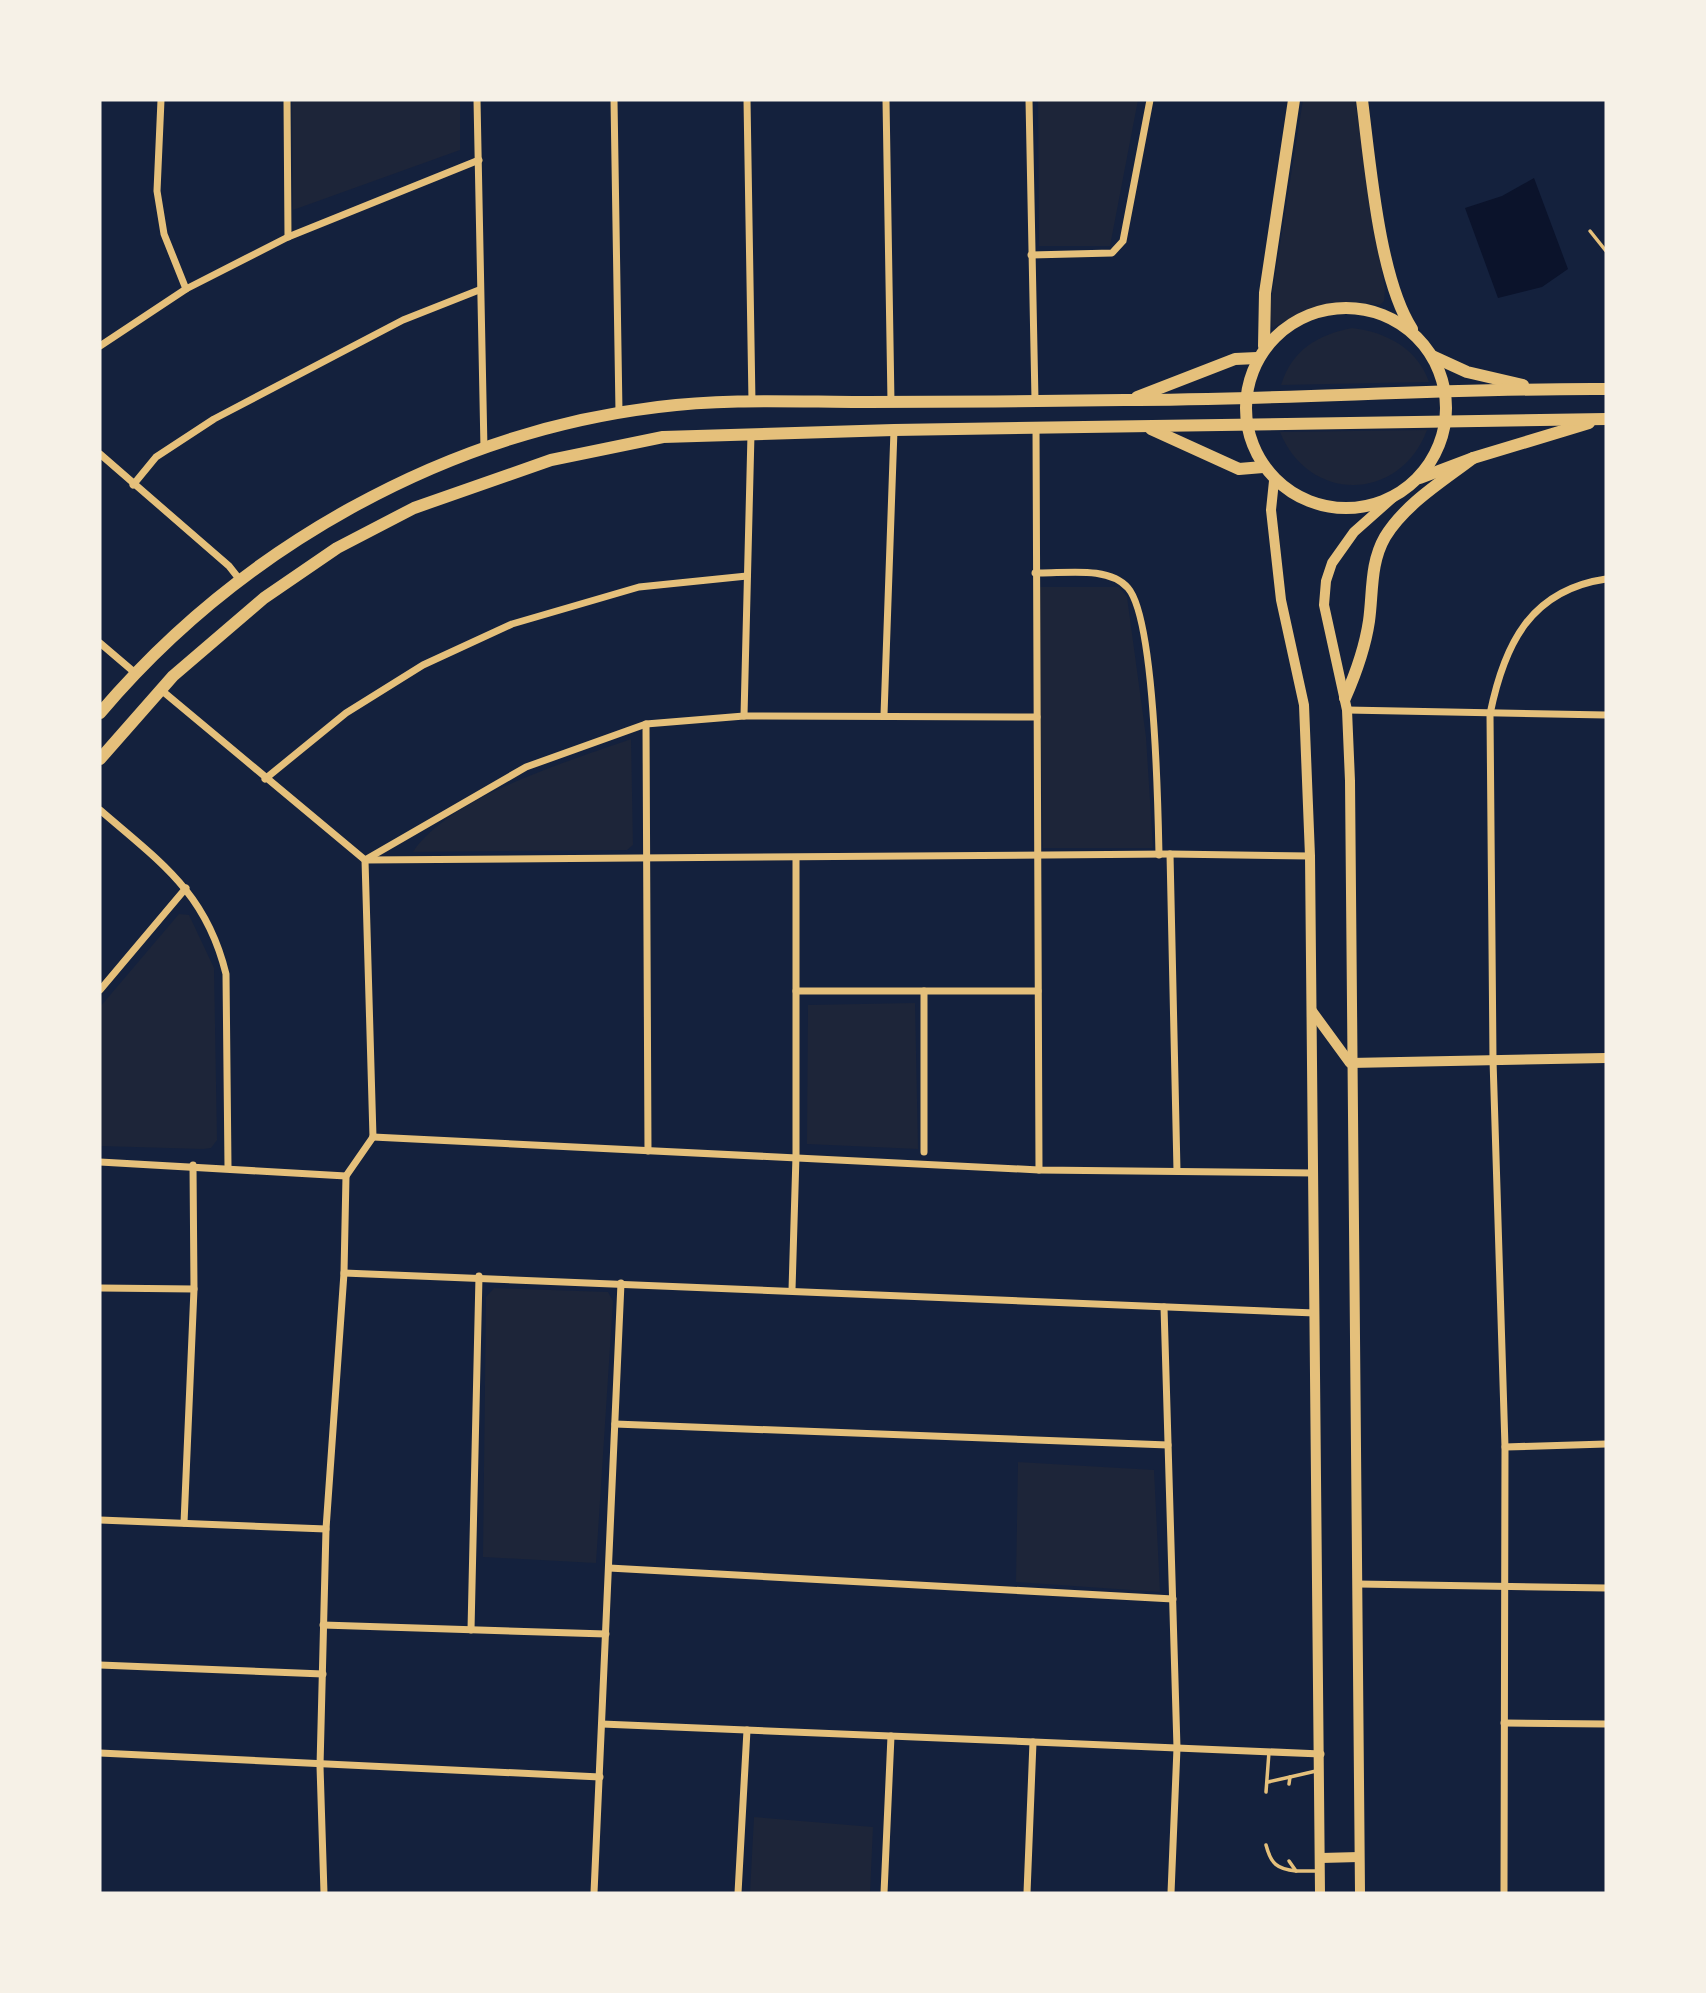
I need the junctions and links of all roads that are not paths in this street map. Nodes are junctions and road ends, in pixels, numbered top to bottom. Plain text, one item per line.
1 (161, 100) edge
2 (287, 100) edge
3 (477, 100) edge
4 (614, 100) edge
5 (747, 100) edge
6 (886, 100) edge
7 (1029, 100) edge
8 (1150, 100) edge
9 (1294, 100) edge
10 (1362, 100) edge
11 (479, 160) junction
12 (1590, 231) dead end
13 (288, 237) junction
14 (1606, 251) edge
15 (1031, 255) junction
16 (186, 289) junction
17 (480, 290) junction
18 (1418, 338) junction
19 (100, 346) edge
20 (1260, 352) junction
21 (1432, 356) junction
22 (1541, 389) junction
23 (1606, 389) edge
24 (1447, 391) junction
25 (1245, 398) junction
26 (1035, 400) junction
27 (1127, 400) junction
28 (752, 402) junction
29 (891, 402) junction
30 (619, 412) junction
31 (1606, 419) edge
32 (1447, 422) junction
33 (1247, 425) junction
34 (1148, 427) junction
35 (1035, 428) junction
36 (894, 430) junction
37 (751, 434) junction
38 (484, 449) junction
39 (100, 454) edge
40 (1473, 458) junction
41 (1262, 467) junction
42 (1416, 480) junction
43 (1274, 481) junction
44 (133, 485) junction
45 (1398, 493) junction
46 (1035, 573) junction
47 (747, 576) junction
48 (1606, 579) edge
49 (240, 580) junction
50 (100, 643) edge
51 (134, 672) junction
52 (160, 688) junction
53 (1346, 704) junction
54 (100, 713) edge
55 (1490, 714) junction
56 (884, 715) junction
57 (1606, 715) edge
58 (744, 716) junction
59 (1037, 717) junction
60 (646, 724) junction
61 (100, 759) edge
62 (265, 779) junction
63 (100, 810) edge
64 (1170, 854) junction
65 (1159, 855) junction
66 (1310, 856) junction
67 (1038, 857) junction
68 (796, 858) junction
69 (645, 859) junction
70 (365, 860) junction
71 (186, 888) junction
72 (100, 990) edge
73 (796, 991) junction
74 (924, 991) junction
75 (1038, 991) junction
76 (1312, 1011) junction
77 (1606, 1058) edge
78 (1493, 1060) junction
79 (1350, 1063) junction
80 (373, 1137) junction
81 (648, 1151) junction
82 (924, 1152) dead end
83 (796, 1156) junction
84 (100, 1162) edge
85 (193, 1165) junction
86 (228, 1167) junction
87 (1040, 1170) junction
88 (1177, 1171) junction
89 (1314, 1173) junction
90 (346, 1176) junction
91 (344, 1273) junction
92 (479, 1276) junction
93 (621, 1283) junction
94 (100, 1288) edge
95 (194, 1289) junction
96 (792, 1290) junction
97 (1164, 1307) junction
98 (1315, 1313) junction
99 (615, 1424) junction
100 (1606, 1444) edge
101 (1168, 1445) junction
102 (1505, 1447) junction
103 (100, 1520) edge
104 (184, 1523) junction
105 (326, 1529) junction
106 (609, 1568) junction
107 (1358, 1584) junction
108 (1504, 1584) junction
109 (1606, 1588) edge
110 (1172, 1599) junction
111 (323, 1625) junction
112 (471, 1630) junction
113 (606, 1634) junction
114 (100, 1665) edge
115 (323, 1674) junction
116 (1504, 1723) junction
117 (602, 1724) junction
118 (1606, 1724) edge
119 (747, 1730) junction
120 (891, 1736) junction
121 (1032, 1742) junction
122 (1177, 1748) junction
123 (1269, 1752) junction
124 (100, 1753) edge
125 (1321, 1754) junction
126 (320, 1766) junction
127 (1321, 1770) junction
128 (600, 1777) junction
129 (1290, 1777) junction
130 (1267, 1782) junction
131 (1289, 1784) dead end
132 (1266, 1792) dead end
133 (1266, 1845) dead end
134 (1359, 1857) junction
135 (1321, 1858) junction
136 (1289, 1861) dead end
137 (1296, 1871) junction
138 (1320, 1871) junction
139 (324, 1893) edge
140 (594, 1893) edge
141 (738, 1893) edge
142 (884, 1893) edge
143 (1027, 1893) edge
144 (1171, 1893) edge
145 (1320, 1893) edge
146 (1360, 1893) edge
147 (1503, 1893) edge

1 - 16 street
2 - 13 street
3 - 11 street
4 - 30 street
5 - 28 street
6 - 29 street
7 - 15 street
8 - 15 street
9 - 20 main road
10 - 18 main road
11 - 13 street
11 - 17 street
12 - 14 lane
13 - 16 street
15 - 26 street
16 - 19 street
17 - 38 street
17 - 44 street
18 - 20 main road
18 - 21 main road
20 - 25 main road
20 - 27 main road
21 - 22 main road
21 - 24 main road
22 - 23 main road
22 - 24 main road
24 - 25 main road
24 - 32 main road
25 - 27 main road
25 - 33 main road
26 - 27 main road
26 - 29 main road
28 - 29 main road
28 - 30 main road
30 - 38 main road
31 - 32 main road
31 - 40 main road
32 - 33 main road
32 - 42 main road
33 - 34 main road
33 - 41 main road
34 - 35 main road
34 - 41 main road
35 - 36 main road
35 - 46 street
36 - 37 main road
36 - 56 street
37 - 47 street
37 - 52 main road
38 - 49 main road
39 - 44 street
40 - 42 main road
40 - 53 main road
41 - 43 main road
42 - 45 main road
43 - 45 main road
43 - 66 main road
44 - 49 street
45 - 53 main road
46 - 59 street
46 - 65 street
47 - 58 street
47 - 62 street
48 - 55 street
49 - 51 main road
50 - 51 street
51 - 54 main road
52 - 61 main road
52 - 62 street
53 - 55 street
53 - 79 main road
55 - 57 street
55 - 78 street
56 - 58 street
56 - 59 street
58 - 60 street
59 - 67 street
60 - 69 street
60 - 70 street
62 - 70 street
63 - 71 street
64 - 65 street
64 - 66 street
64 - 88 street
65 - 67 street
66 - 76 main road
67 - 68 street
67 - 75 street
68 - 69 street
68 - 73 street
69 - 70 street
69 - 81 street
70 - 80 street
71 - 72 street
71 - 86 street
73 - 74 street
73 - 83 street
74 - 75 street
74 - 82 street
75 - 87 street
76 - 79 street
76 - 89 main road
77 - 78 street
78 - 79 street
78 - 102 street
79 - 107 main road
80 - 81 street
80 - 90 street
81 - 83 street
83 - 87 street
83 - 96 street
84 - 85 street
85 - 86 street
85 - 95 street
86 - 90 street
87 - 88 street
88 - 89 street
89 - 98 main road
90 - 91 street
91 - 92 street
91 - 105 street
92 - 93 street
92 - 112 street
93 - 96 street
93 - 99 street
94 - 95 street
95 - 104 street
96 - 97 street
97 - 98 street
97 - 101 street
98 - 125 main road
99 - 101 street
99 - 106 street
100 - 102 street
101 - 110 street
102 - 108 street
103 - 104 street
104 - 105 street
105 - 111 street
106 - 110 street
106 - 113 street
107 - 108 street
107 - 134 main road
108 - 109 street
108 - 116 street
110 - 122 street
111 - 112 street
111 - 115 street
112 - 113 street
113 - 117 street
114 - 115 street
115 - 126 street
116 - 118 street
116 - 147 street
117 - 119 street
117 - 128 street
119 - 120 street
119 - 141 street
120 - 121 street
120 - 142 street
121 - 122 street
121 - 143 street
122 - 123 street
122 - 144 street
123 - 125 street
123 - 130 lane
124 - 126 street
125 - 127 main road
126 - 128 street
126 - 139 street
127 - 129 lane
127 - 135 main road
128 - 140 street
129 - 130 lane
129 - 131 lane
130 - 132 lane
133 - 137 lane
134 - 135 main road
134 - 146 main road
135 - 138 main road
136 - 137 lane
137 - 138 lane
138 - 145 main road

